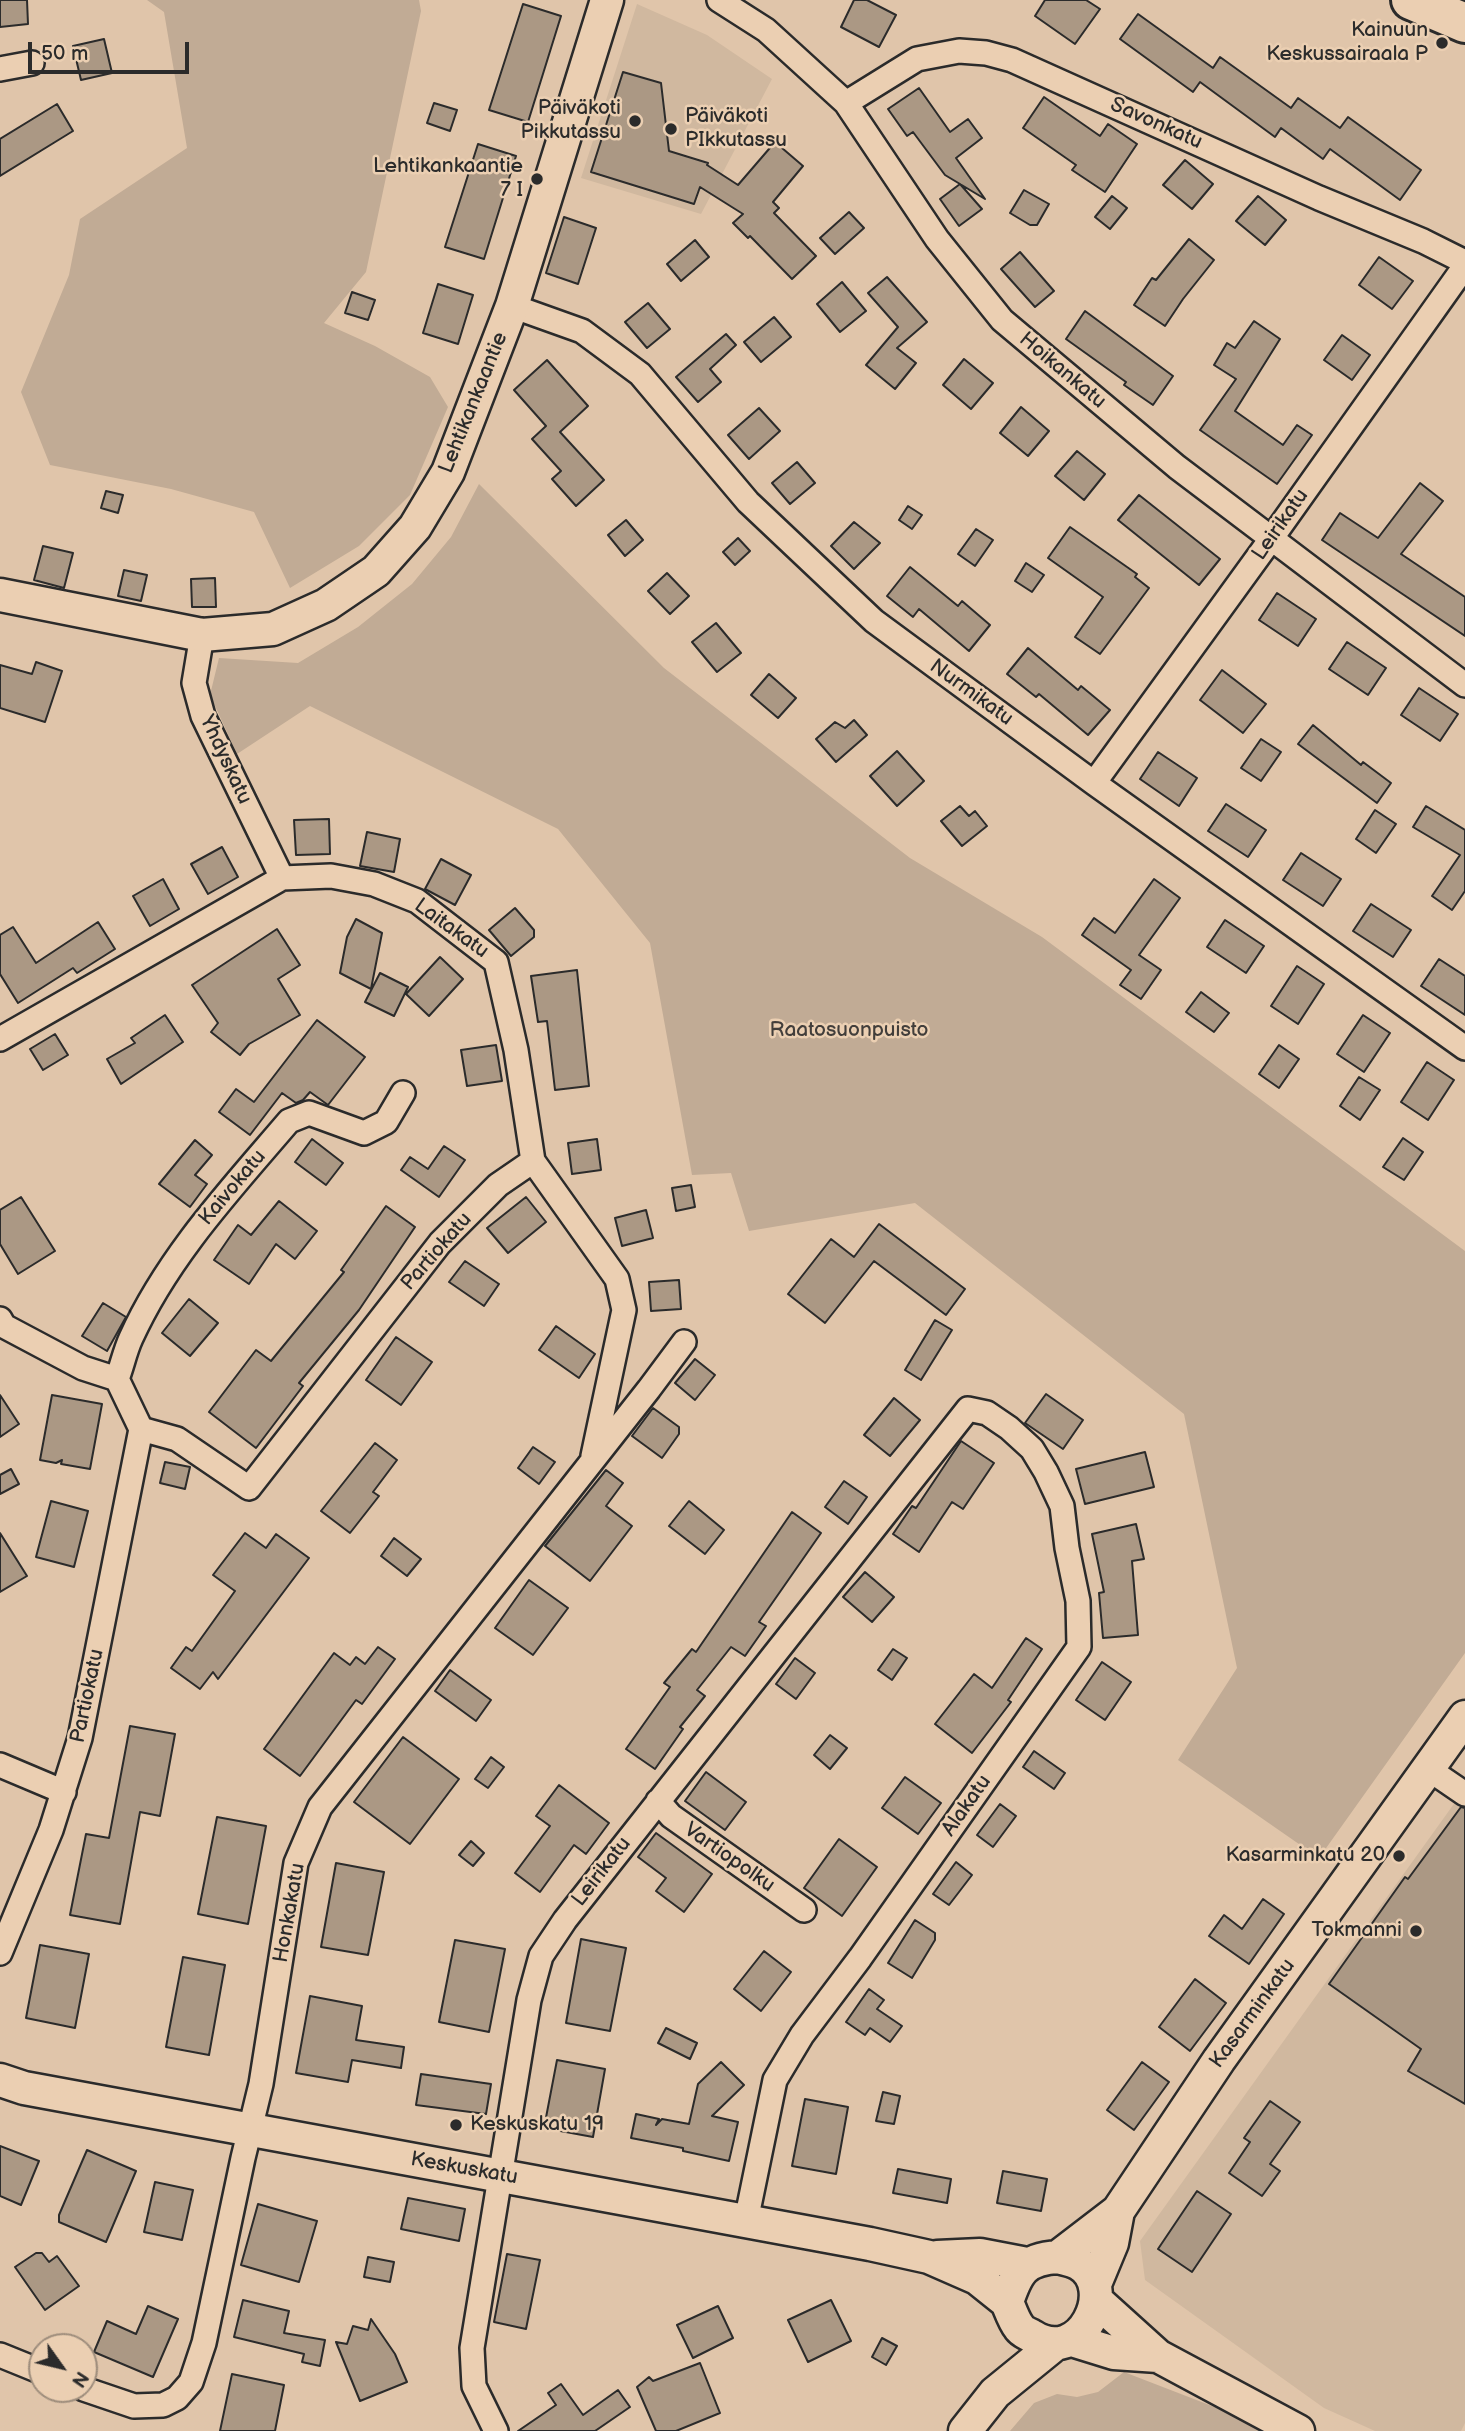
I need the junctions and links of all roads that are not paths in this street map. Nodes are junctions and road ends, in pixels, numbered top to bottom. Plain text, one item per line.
1 (607, 0) edge
2 (719, 0) edge
3 (1411, 0) edge
4 (1465, 23) edge
5 (32, 63) dead end
6 (0, 69) edge
7 (846, 103) junction
8 (1465, 264) edge
9 (512, 306) junction
10 (1272, 539) junction
11 (0, 595) edge
12 (202, 635) junction
13 (1465, 685) edge
14 (1094, 783) junction
15 (282, 878) junction
16 (0, 1039) edge
17 (1465, 1048) edge
18 (403, 1093) dead end
19 (533, 1161) junction
20 (1, 1324) edge
21 (684, 1342) dead end
22 (117, 1379) junction
23 (968, 1409) joint
24 (141, 1429) junction
25 (592, 1462) junction
26 (1465, 1717) edge
27 (0, 1765) edge
28 (1427, 1768) junction
29 (64, 1792) junction
30 (1465, 1794) edge
31 (659, 1801) junction
32 (804, 1910) dead end
33 (0, 1953) edge
34 (0, 2080) edge
35 (250, 2129) junction
36 (499, 2176) junction
37 (1118, 2211) junction
38 (746, 2221) junction
39 (929, 2257) junction
40 (1058, 2257) junction
41 (1027, 2264) junction
42 (1096, 2292) junction
43 (1013, 2315) junction
44 (1063, 2342) junction
45 (0, 2355) edge
46 (1158, 2356) junction
47 (28, 2366) edge
48 (995, 2393) junction
49 (98, 2394) edge
50 (496, 2431) edge
51 (965, 2431) edge
52 (1298, 2431) edge

1 - 9 street, Lehtikankaantie
2 - 7 street, Hoikankatu
3 - 4 highway
5 - 6 street
7 - 8 street, Savonkatu
7 - 10 street, Hoikankatu
8 - 10 street, Leirikatu
9 - 12 street, Lehtikankaantie
9 - 14 street, Nurmikatu
10 - 13 street, Hoikankatu
10 - 14 street, Leirikatu
11 - 12 street, Lehtikankaantie
12 - 15 street, Yhdyskatu
14 - 17 street, Nurmikatu
15 - 16 street, Laitakatu
15 - 19 street, Laitakatu
18 - 22 street, Kaivokatu
19 - 24 street, Partiokatu
19 - 25 street, Laitakatu
20 - 22 street
21 - 25 street, Honkakatu
22 - 24 street
23 - 31 street, Leirikatu
23 - 38 street, Alakatu
24 - 29 street, Partiokatu
25 - 35 street, Honkakatu
26 - 28 street, Kasarminkatu
27 - 29 street
28 - 30 street
28 - 37 street, Kasarminkatu
29 - 33 street, Partiokatu
31 - 32 street, Vartiopolku
31 - 36 street, Leirikatu
34 - 35 street, Keskuskatu
35 - 36 street, Keskuskatu
35 - 49 street, Honkakatu
36 - 38 street, Keskuskatu
36 - 50 street, Leirikatu
37 - 40 street, Kasarminkatu
37 - 42 street, Kasarminkatu
38 - 39 street, Keskuskatu
39 - 41 street, Keskuskatu
39 - 43 street, Keskuskatu
40 - 41 street
40 - 42 street
41 - 43 street
42 - 44 street
42 - 46 street
43 - 44 street
43 - 48 street
44 - 46 street
44 - 48 street
45 - 47 street
46 - 52 street
48 - 51 street

